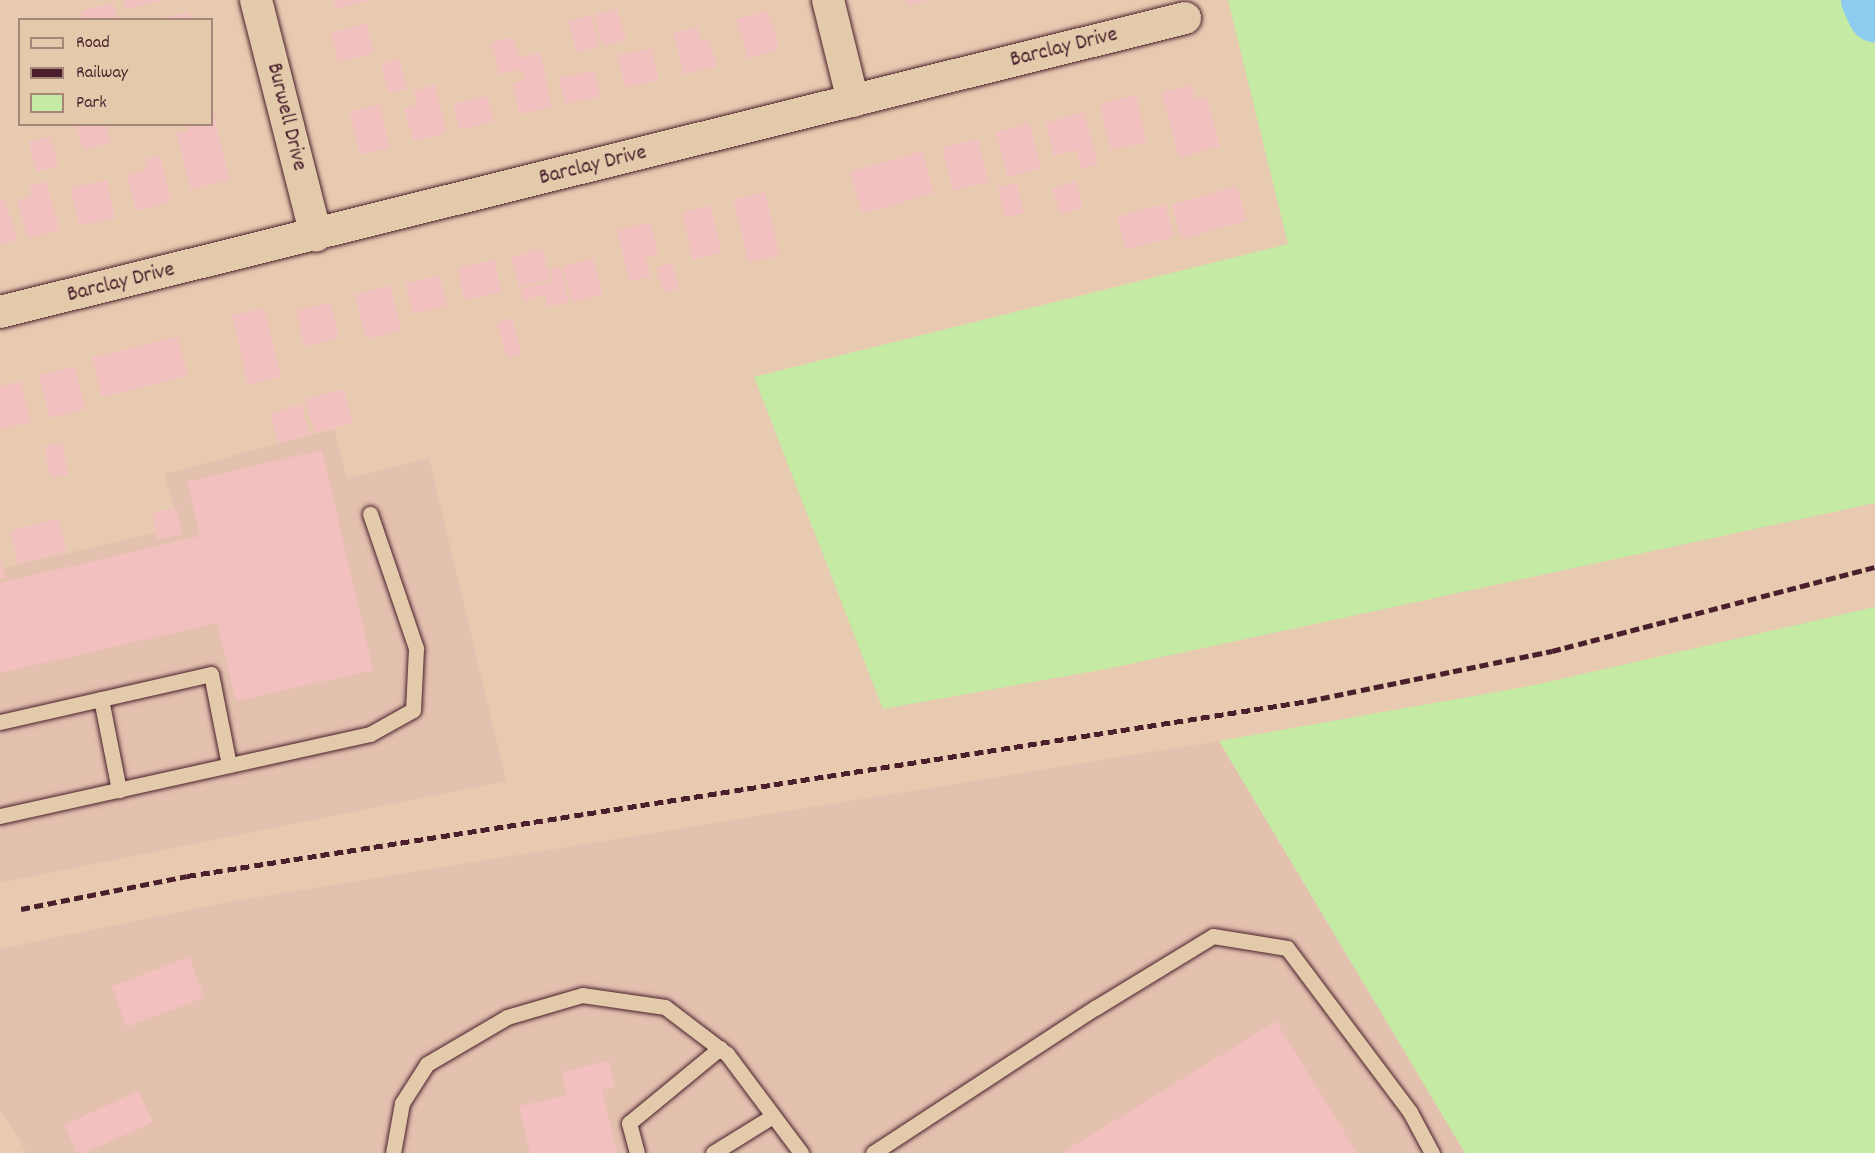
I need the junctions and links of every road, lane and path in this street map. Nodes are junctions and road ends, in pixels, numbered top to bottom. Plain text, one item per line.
1 (256, 0) edge
2 (828, 0) edge
3 (1185, 18) dead end
4 (853, 101) junction
5 (315, 235) junction
6 (0, 312) edge
7 (370, 514) dead end
8 (101, 699) junction
9 (0, 722) edge
10 (229, 765) junction
11 (119, 790) junction
12 (0, 816) edge
13 (720, 1048) junction
14 (773, 1116) junction
15 (393, 1153) edge
16 (637, 1153) edge
17 (713, 1153) edge
18 (801, 1153) edge
19 (873, 1153) edge
20 (1432, 1153) edge

1 - 5 street, Burwell Drive
2 - 4 street
3 - 4 street, Barclay Drive
4 - 5 street, Barclay Drive
5 - 6 street, Barclay Drive
7 - 10 lane
8 - 9 lane
8 - 10 lane
8 - 11 lane
10 - 11 lane
11 - 12 lane
13 - 14 lane
13 - 15 lane
13 - 16 lane
14 - 17 lane
14 - 18 lane
19 - 20 lane

